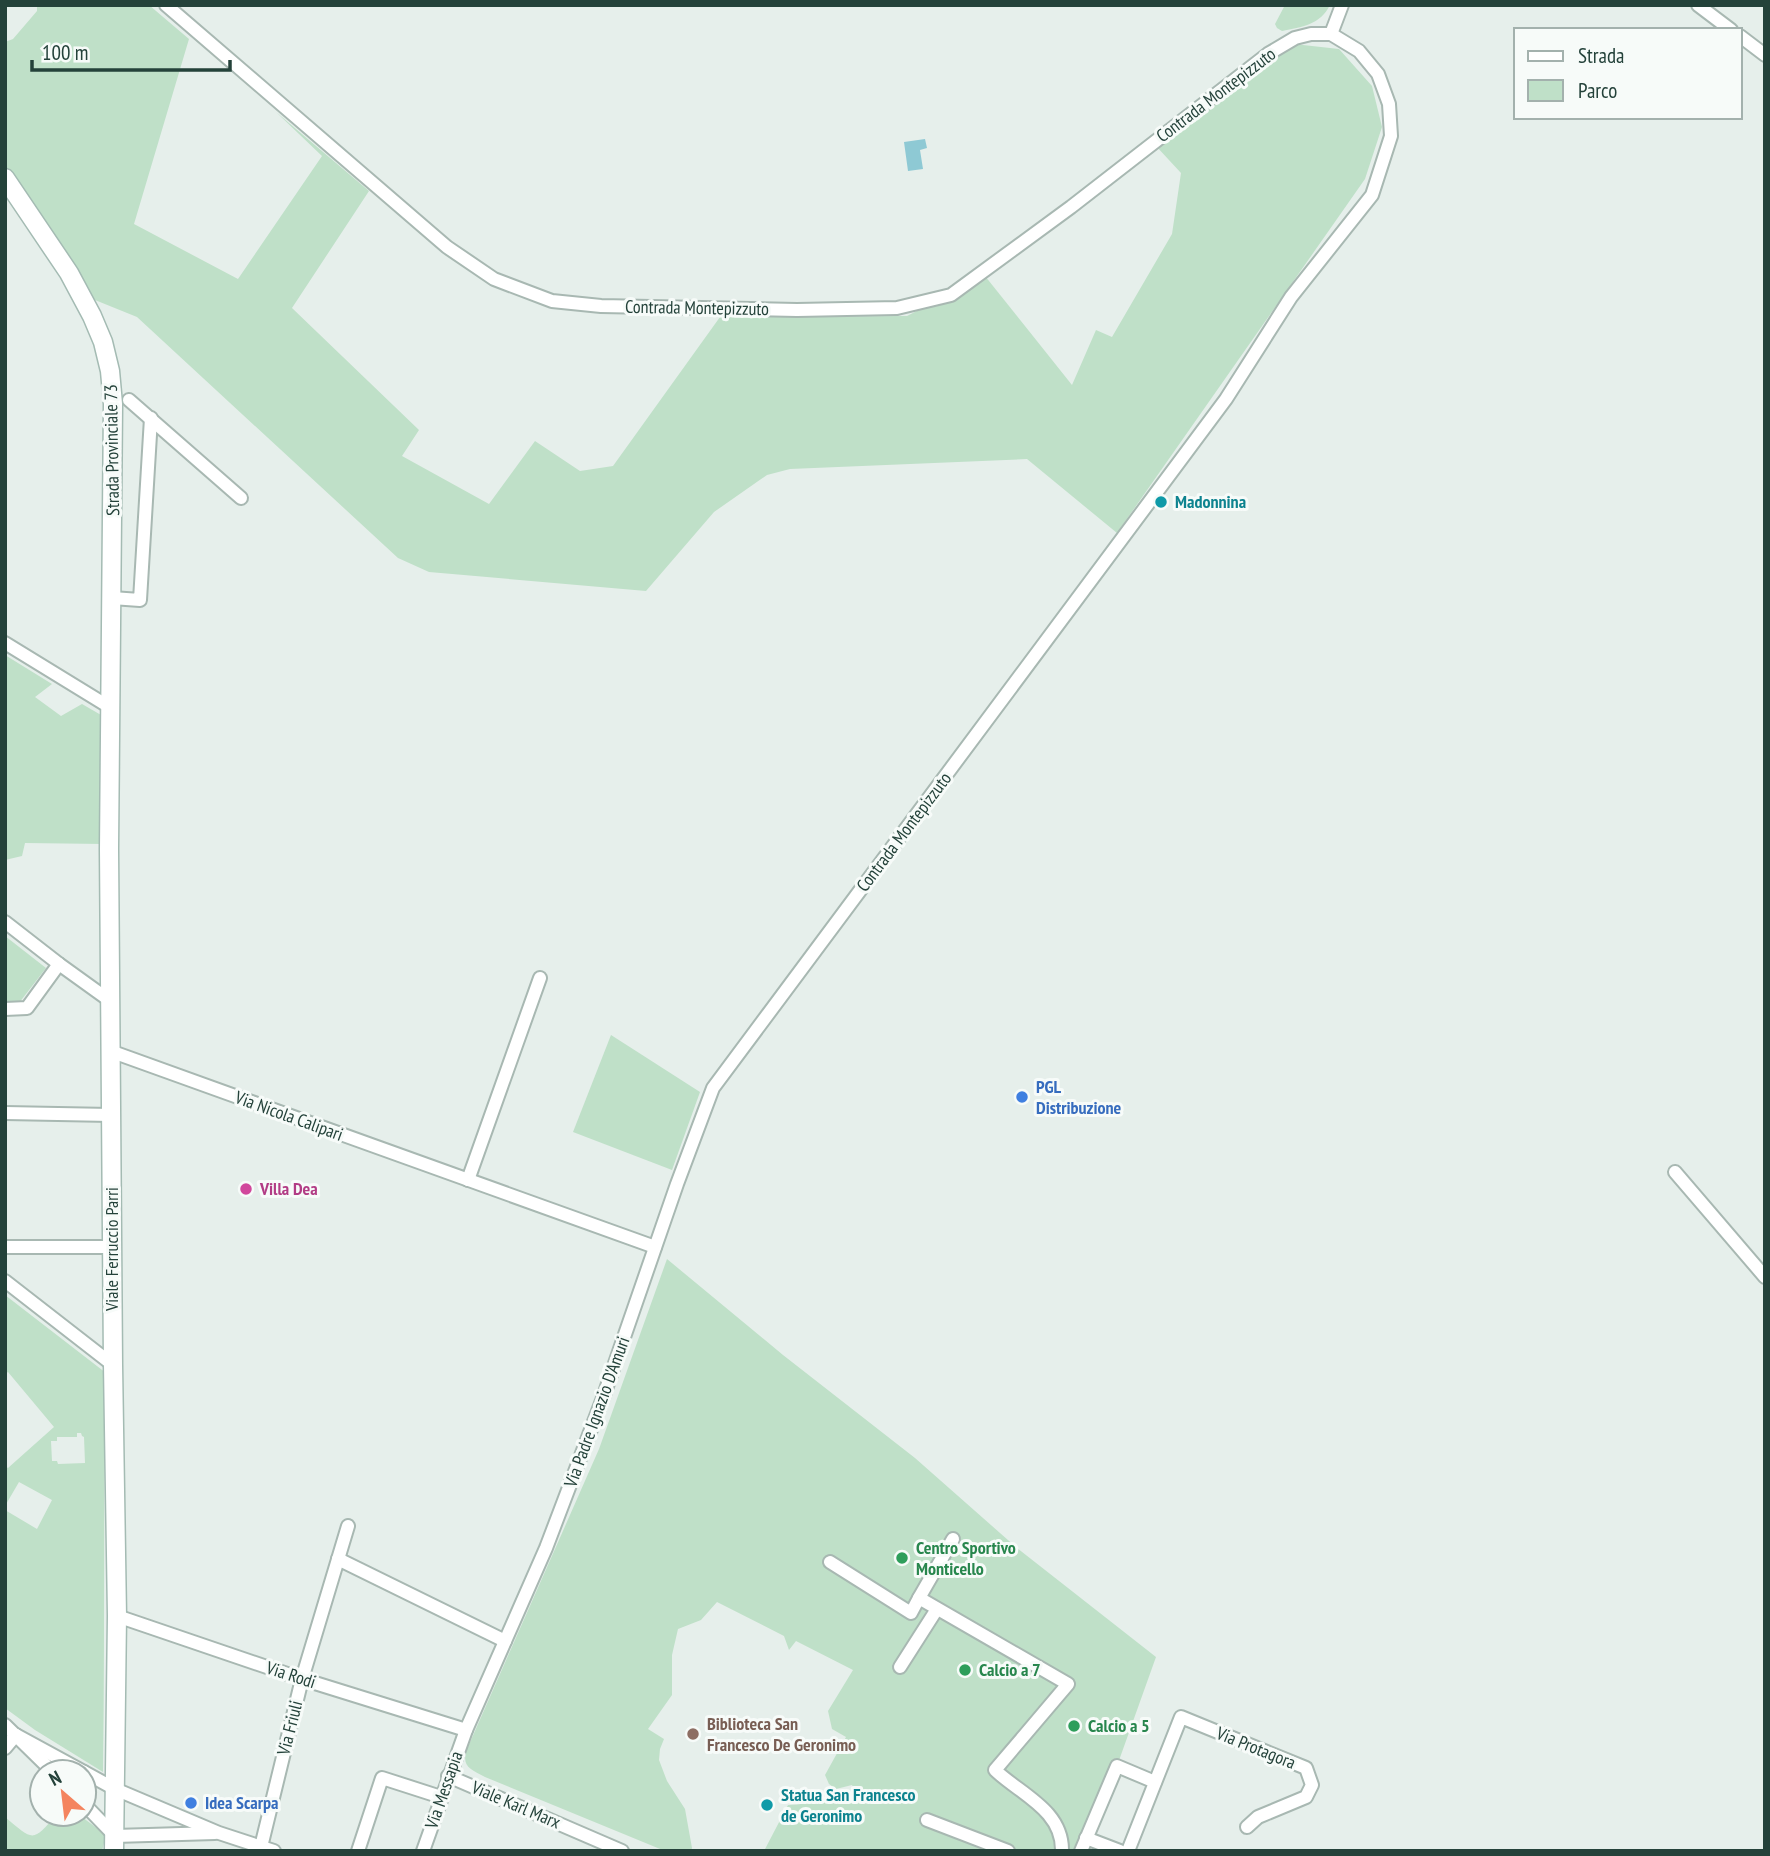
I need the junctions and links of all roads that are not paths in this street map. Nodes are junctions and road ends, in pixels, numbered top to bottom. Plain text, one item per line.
1 (166, 5) edge
2 (1342, 5) edge
3 (1698, 5) edge
4 (1728, 28) edge
5 (1331, 34) junction
6 (1742, 38) edge
7 (1765, 55) edge
8 (5, 178) edge
9 (129, 401) dead end
10 (151, 418) junction
11 (241, 498) dead end
12 (112, 598) junction
13 (5, 643) edge
14 (111, 708) junction
15 (5, 922) edge
16 (59, 964) junction
17 (540, 978) dead end
18 (109, 1000) junction
19 (5, 1009) edge
20 (110, 1051) junction
21 (713, 1088) joint
22 (5, 1112) edge
23 (111, 1115) junction
24 (1675, 1172) dead end
25 (468, 1180) junction
26 (5, 1247) edge
27 (113, 1247) junction
28 (655, 1247) junction
29 (1765, 1277) edge
30 (5, 1281) edge
31 (113, 1365) junction
32 (348, 1526) dead end
33 (953, 1539) dead end
34 (338, 1559) junction
35 (830, 1562) dead end
36 (919, 1598) junction
37 (937, 1609) junction
38 (117, 1616) junction
39 (506, 1642) junction
40 (900, 1667) dead end
41 (302, 1679) junction
42 (5, 1725) edge
43 (466, 1730) junction
44 (16, 1735) junction
45 (5, 1748) edge
46 (39, 1758) edge
47 (58, 1758) edge
48 (448, 1776) junction
49 (98, 1780) edge
50 (1155, 1782) junction
51 (115, 1790) junction
52 (441, 1797) junction
53 (928, 1820) dead end
54 (98, 1822) edge
55 (1247, 1827) dead end
56 (219, 1833) junction
57 (1086, 1838) junction
58 (115, 1843) edge
59 (265, 1849) edge
60 (358, 1851) edge
61 (423, 1851) edge
62 (622, 1851) edge
63 (1008, 1851) edge
64 (1062, 1851) edge
65 (1081, 1851) edge
66 (1120, 1851) edge
67 (1128, 1851) edge

1 - 5 street, Contrada Montepizzuto
2 - 5 street
3 - 4 street
5 - 21 street, Contrada Montepizzuto
6 - 7 street
8 - 12 street, Strada Provinciale 73
9 - 10 street
10 - 11 street
10 - 12 street
12 - 14 street, Strada Provinciale 73
13 - 14 street
14 - 18 street, Viale Ferruccio Parri
15 - 16 street
16 - 18 street
16 - 19 street
17 - 25 street
18 - 20 street, Viale Ferruccio Parri
20 - 23 street, Viale Ferruccio Parri
20 - 25 street, Via Nicola Calipari
21 - 28 street, Via Padre Ignazio D'Amuri
22 - 23 street
23 - 27 street, Viale Ferruccio Parri
24 - 29 street
25 - 28 street, Via Nicola Calipari
26 - 27 street
27 - 31 street, Viale Ferruccio Parri
28 - 39 street, Via Padre Ignazio D'Amuri
30 - 31 street
31 - 38 street, Viale Ferruccio Parri
32 - 34 street, Via Friuli
33 - 36 street
34 - 39 street
34 - 41 street, Via Friuli
35 - 36 street
36 - 37 street
37 - 40 street
37 - 64 street
38 - 41 street, Via Rodi
38 - 51 street, Viale Ferruccio Parri
39 - 43 street, Via Padre Ignazio D'Amuri
41 - 43 street, Via Rodi
41 - 59 street, Via Friuli
42 - 44 street
43 - 48 street, Via Messapia
44 - 45 street
44 - 46 street
44 - 47 street
48 - 52 street, Via Messapia
48 - 62 street, Viale Karl Marx
49 - 51 street
50 - 55 street, Via Protagora
50 - 57 street
50 - 67 street, Via Protagora
51 - 56 street
51 - 58 street, Viale Ferruccio Parri
52 - 60 street
52 - 61 street, Via Messapia
53 - 63 street
54 - 58 street
56 - 58 street
56 - 59 street
57 - 65 street
57 - 66 street

